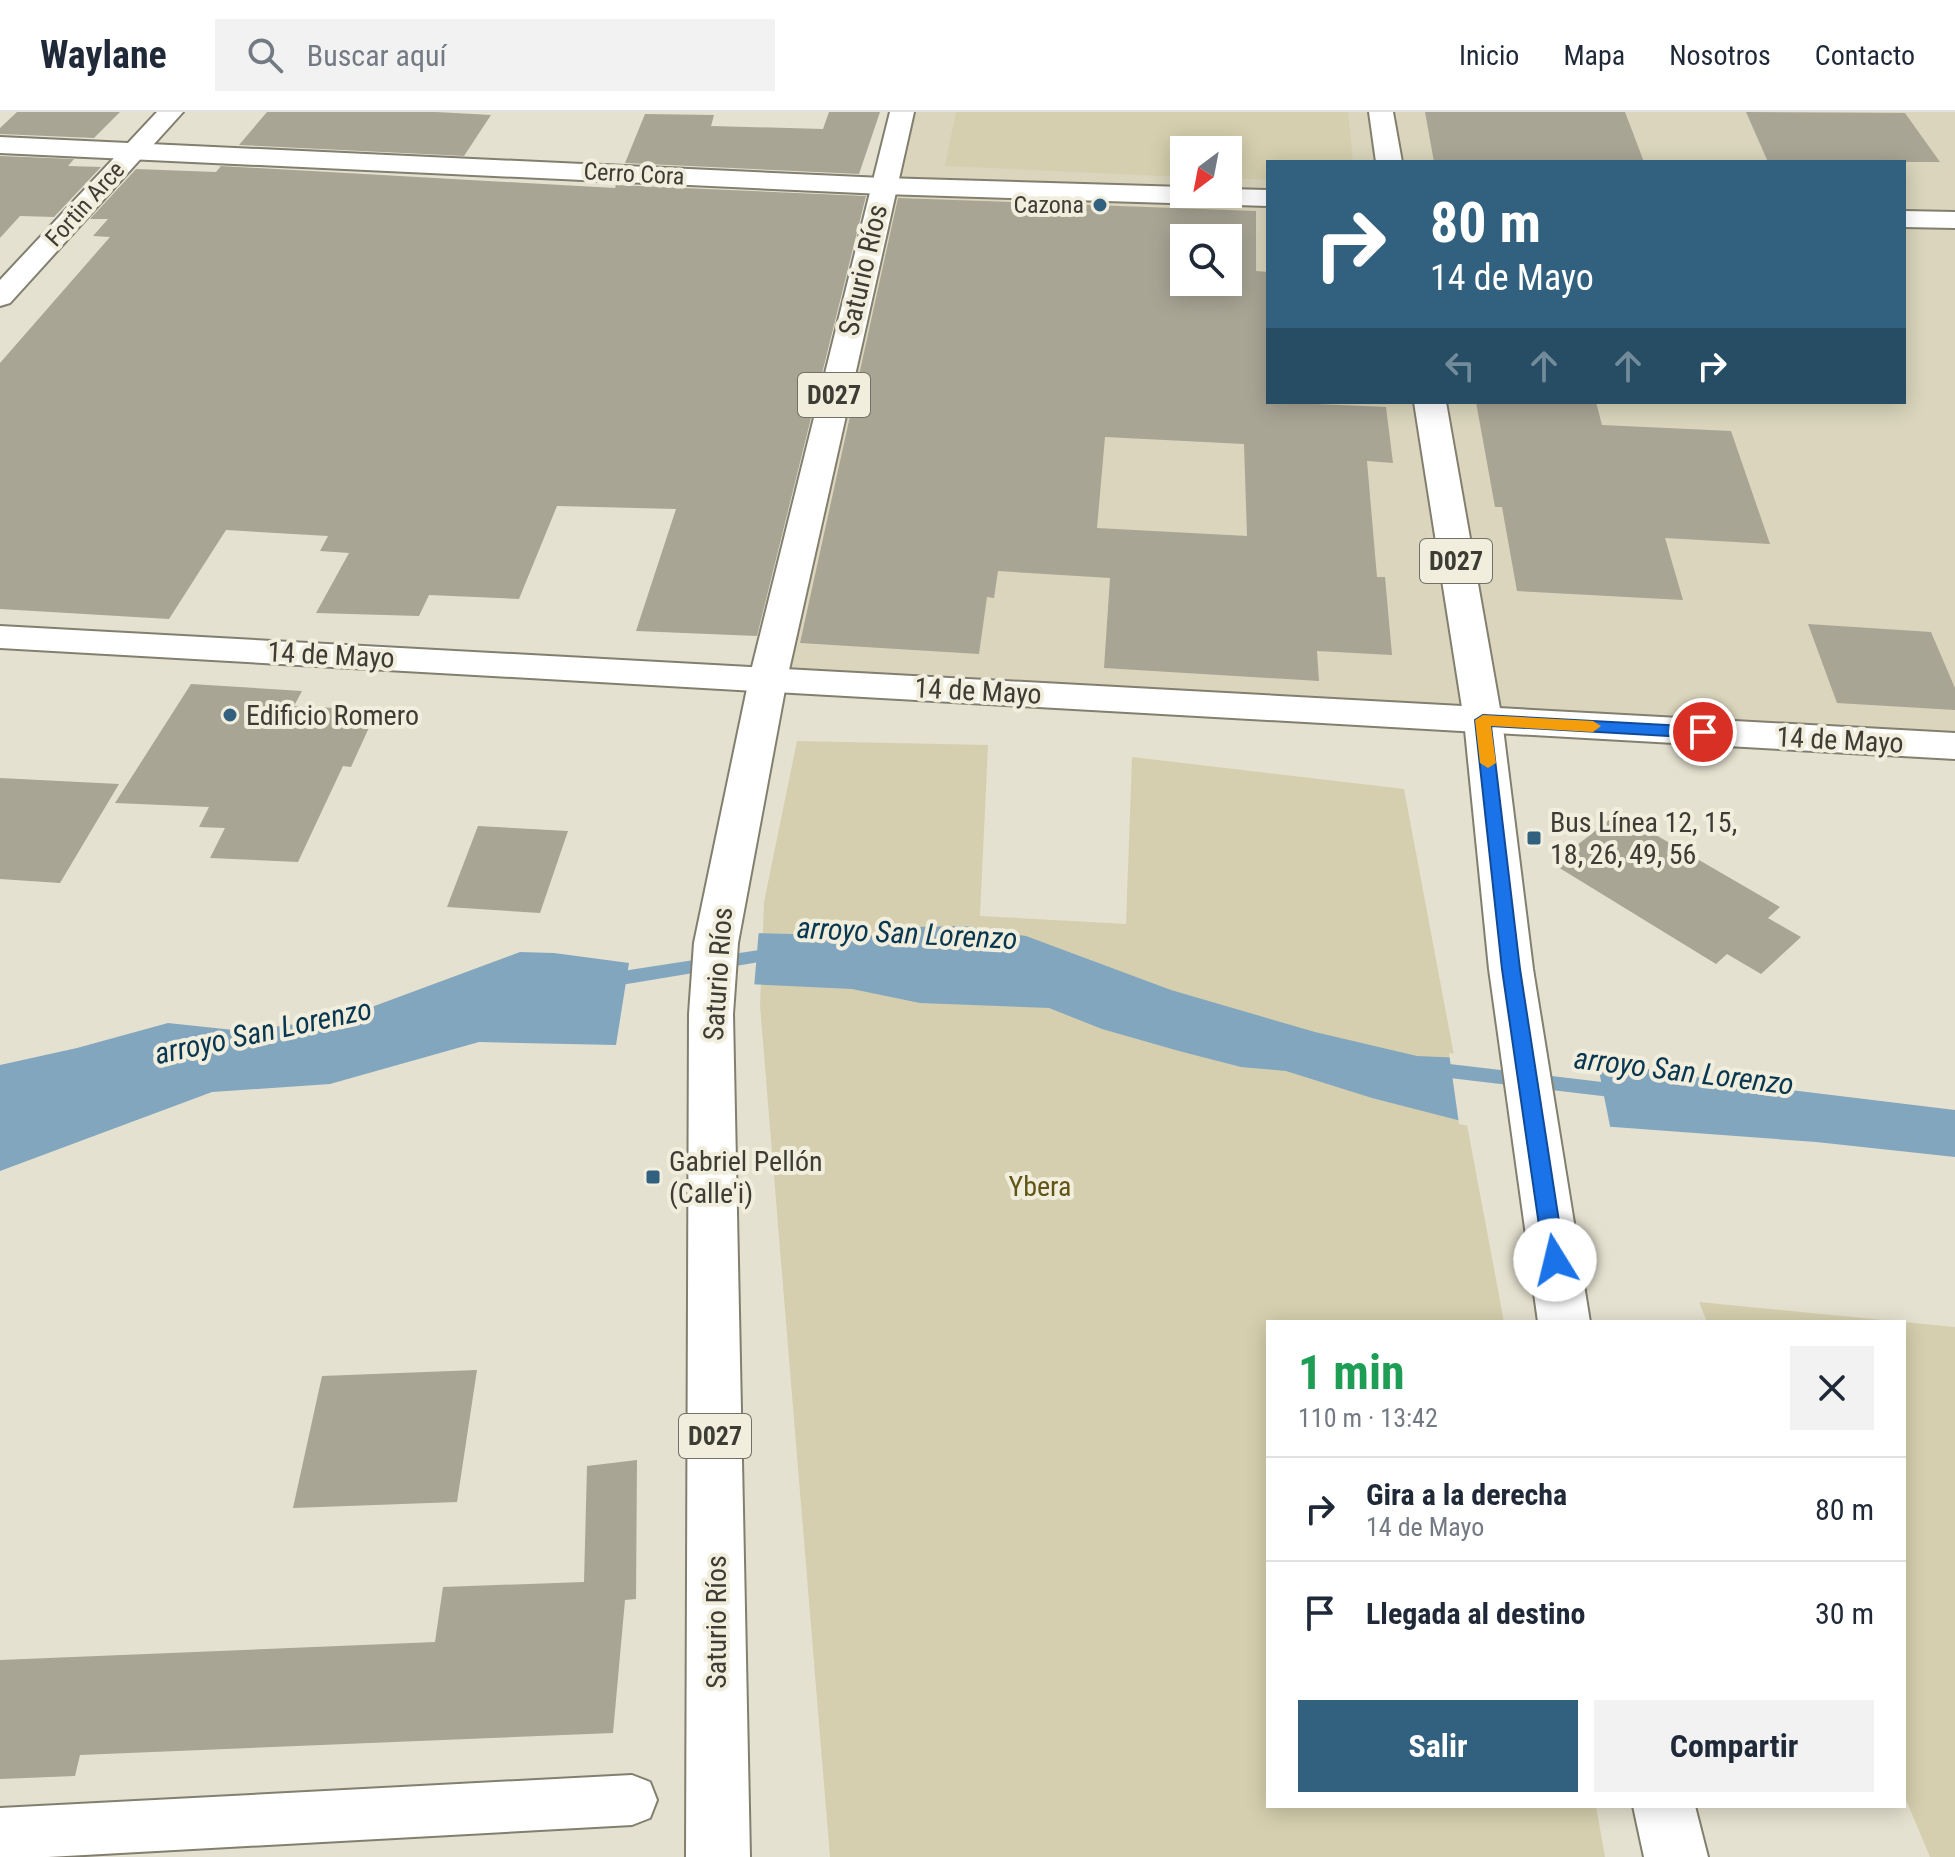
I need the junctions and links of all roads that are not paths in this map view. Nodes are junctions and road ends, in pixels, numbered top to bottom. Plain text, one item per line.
1 (171, 112) edge
2 (902, 112) edge
3 (1381, 112) edge
4 (0, 145) edge
5 (135, 150) junction
6 (1389, 160) edge
7 (883, 186) junction
8 (1266, 198) edge
9 (1906, 219) edge
10 (1955, 220) edge
11 (0, 297) edge
12 (1430, 404) edge
13 (0, 637) edge
14 (768, 679) junction
15 (1483, 720) junction
16 (1955, 746) edge
17 (1564, 1320) edge
18 (632, 1800) dead end
19 (1664, 1808) edge
20 (0, 1834) edge
21 (718, 1857) edge
22 (1676, 1857) edge

1 - 5 main road, Fortin Arce
2 - 7 main road, Saturio Ríos / D027
3 - 6 main road
4 - 5 main road, Cerro Cora
5 - 7 main road, Cerro Cora
5 - 11 main road, Fortin Arce
7 - 8 main road, Cerro Cora
7 - 14 main road, Saturio Ríos / D027
9 - 10 main road
12 - 15 main road, D027
13 - 14 main road, 14 de Mayo
14 - 15 main road, 14 de Mayo
14 - 21 main road, Saturio Ríos / D027
15 - 16 main road, 14 de Mayo
15 - 17 main road, D027
18 - 20 lane
19 - 22 main road

